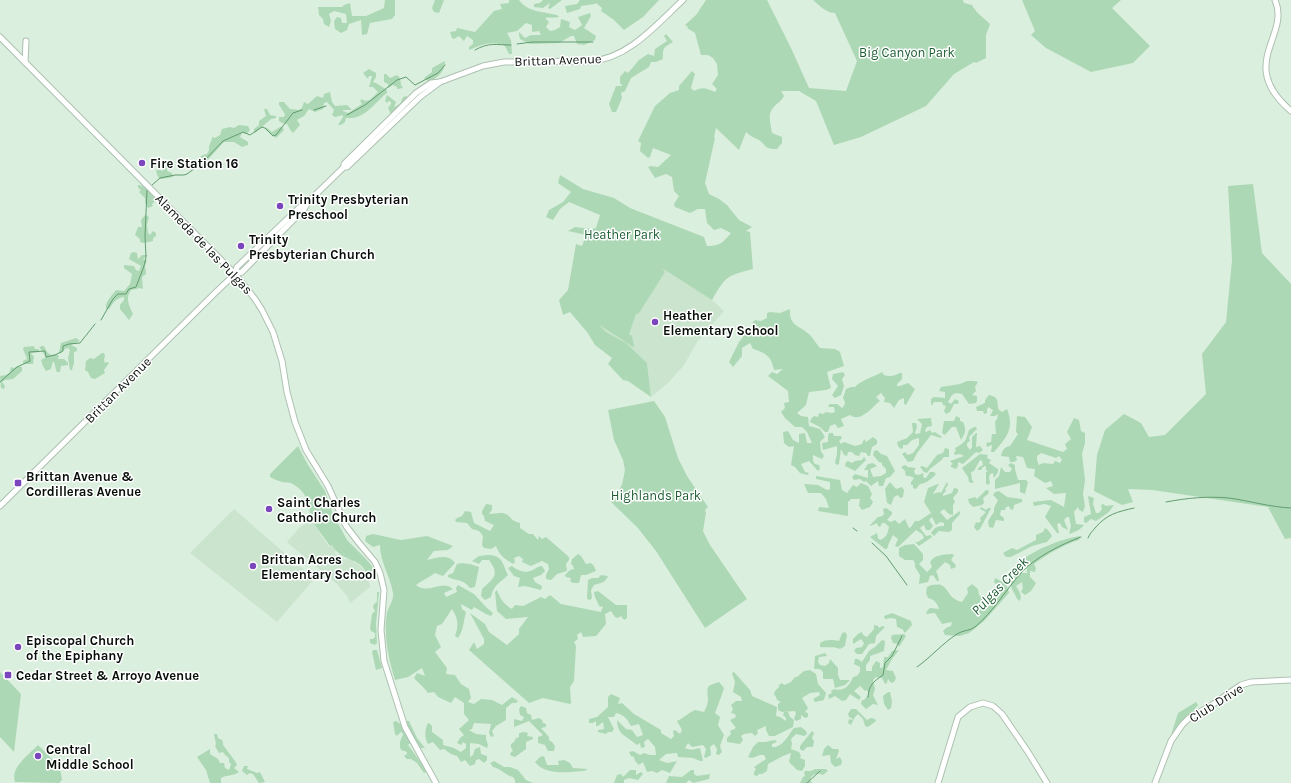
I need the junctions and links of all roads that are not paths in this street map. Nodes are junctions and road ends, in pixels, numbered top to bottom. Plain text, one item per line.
1 (683, 0) edge
2 (1275, 0) edge
3 (0, 37) edge
4 (26, 41) dead end
5 (25, 62) junction
6 (1291, 111) edge
7 (236, 274) junction
8 (0, 506) edge
9 (1291, 680) edge
10 (436, 783) edge
11 (938, 783) edge
12 (1046, 783) edge
13 (1156, 783) edge

1 - 7 main road, Brittan Avenue
2 - 6 main road
3 - 5 main road, Alameda de las Pulgas
4 - 5 main road
5 - 7 main road, Alameda de las Pulgas
7 - 8 main road, Brittan Avenue
7 - 10 main road, Alameda de las Pulgas
9 - 13 main road, Club Drive
11 - 12 main road

